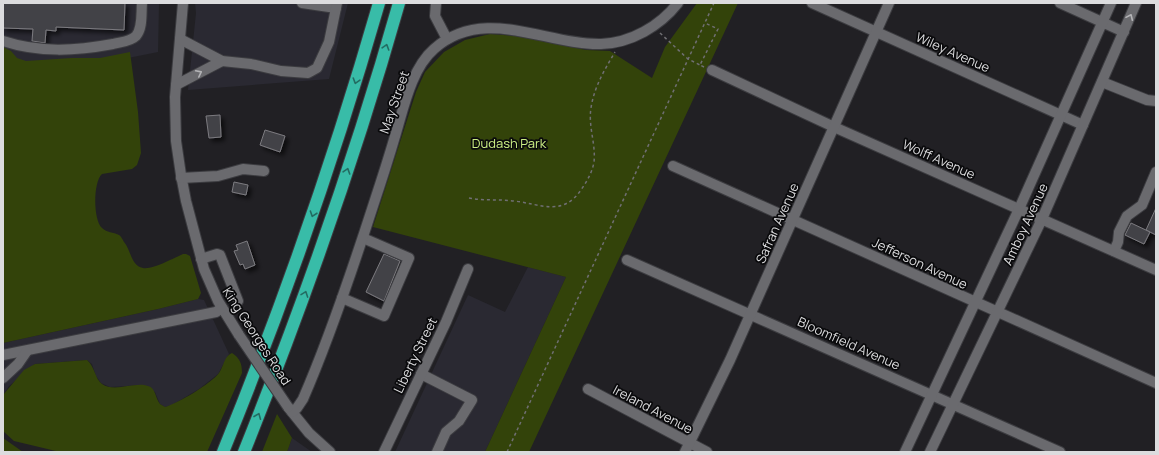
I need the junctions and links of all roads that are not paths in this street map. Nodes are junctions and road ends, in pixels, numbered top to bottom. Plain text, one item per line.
1 (142, 3) edge
2 (183, 3) edge
3 (302, 3) edge
4 (379, 3) edge
5 (399, 3) edge
6 (436, 3) edge
7 (678, 3) edge
8 (812, 3) edge
9 (889, 3) edge
10 (1060, 3) edge
11 (1111, 3) edge
12 (1136, 3) edge
13 (336, 6) edge
14 (1102, 22) junction
15 (876, 32) junction
16 (1124, 32) junction
17 (180, 39) junction
18 (447, 39) junction
19 (3, 41) edge
20 (222, 61) junction
21 (712, 70) road end
22 (1102, 82) junction
23 (176, 85) junction
24 (1156, 100) edge
25 (1061, 115) junction
26 (1083, 125) junction
27 (834, 127) junction
28 (673, 166) dead end
29 (264, 170) dead end
30 (1156, 172) edge
31 (181, 178) junction
32 (1019, 209) junction
33 (1042, 219) junction
34 (793, 220) junction
35 (362, 238) junction
36 (1114, 252) junction
37 (201, 259) junction
38 (627, 260) dead end
39 (468, 269) dead end
40 (1156, 270) edge
41 (342, 298) junction
42 (238, 301) dead end
43 (975, 303) junction
44 (222, 308) junction
45 (997, 312) junction
46 (751, 314) junction
47 (27, 350) junction
48 (3, 355) edge
49 (7, 371) edge
50 (421, 374) junction
51 (3, 378) edge
52 (1156, 383) edge
53 (588, 389) dead end
54 (933, 395) junction
55 (953, 404) junction
56 (290, 410) junction
57 (687, 448) edge
58 (223, 452) edge
59 (244, 452) edge
60 (330, 452) edge
61 (384, 452) edge
62 (437, 452) edge
63 (707, 452) edge
64 (906, 452) edge
65 (930, 452) edge
66 (1060, 452) edge

1 - 19 street
2 - 17 street, King Georges Road
3 - 13 street
4 -> 58 highway
59 -> 5 highway
6 - 18 street
7 - 18 street, May Street
8 - 15 street, Wiley Avenue
9 - 15 street, Safran Avenue
10 - 14 street
11 - 14 street, Amboy Avenue
16 -> 12 street, Amboy Avenue
13 - 20 street
14 - 16 street
14 - 25 street, Amboy Avenue
15 - 25 street, Wiley Avenue
15 - 27 street, Safran Avenue
16 - 22 street, Amboy Avenue
17 - 20 street
17 - 23 street, King Georges Road
18 - 35 street, May Street
23 -> 20 street
21 - 27 street, Wolff Avenue
22 - 24 street
22 - 26 street, Amboy Avenue
23 - 31 street, King Georges Road
25 - 26 street, Wiley Avenue
25 - 32 street, Amboy Avenue
26 - 33 street, Amboy Avenue
27 - 32 street, Wolff Avenue
27 - 34 street, Safran Avenue
28 - 34 street, Jefferson Avenue
29 - 31 street
30 - 36 street
31 - 37 street, King Georges Road
32 - 33 street, Wolff Avenue
32 - 43 street, Amboy Avenue
33 - 36 street, Wolff Avenue
33 - 45 street, Amboy Avenue
34 - 43 street, Jefferson Avenue
34 - 46 street, Safran Avenue
35 - 41 street, May Street
35 - 41 street
36 - 40 street, Wolff Avenue
37 - 42 street
37 - 44 street, King Georges Road
38 - 46 street, Bloomfield Avenue
39 - 50 street, Liberty Street
41 - 56 street, May Street
43 - 45 street, Jefferson Avenue
43 - 54 street, Amboy Avenue
44 - 47 street
44 - 56 street, King Georges Road, bridge
45 - 52 street, Jefferson Avenue
45 - 55 street, Amboy Avenue
46 - 54 street, Bloomfield Avenue
46 - 57 street, Safran Avenue
47 - 48 street
47 - 49 street
49 - 51 street
50 - 61 street, Liberty Street
50 - 62 street
53 - 57 street, Ireland Avenue
54 - 55 street, Bloomfield Avenue
54 - 64 street, Amboy Avenue
55 - 65 street, Amboy Avenue
55 - 66 street, Bloomfield Avenue
56 - 60 street, King Georges Road
57 - 63 street, Ireland Avenue

